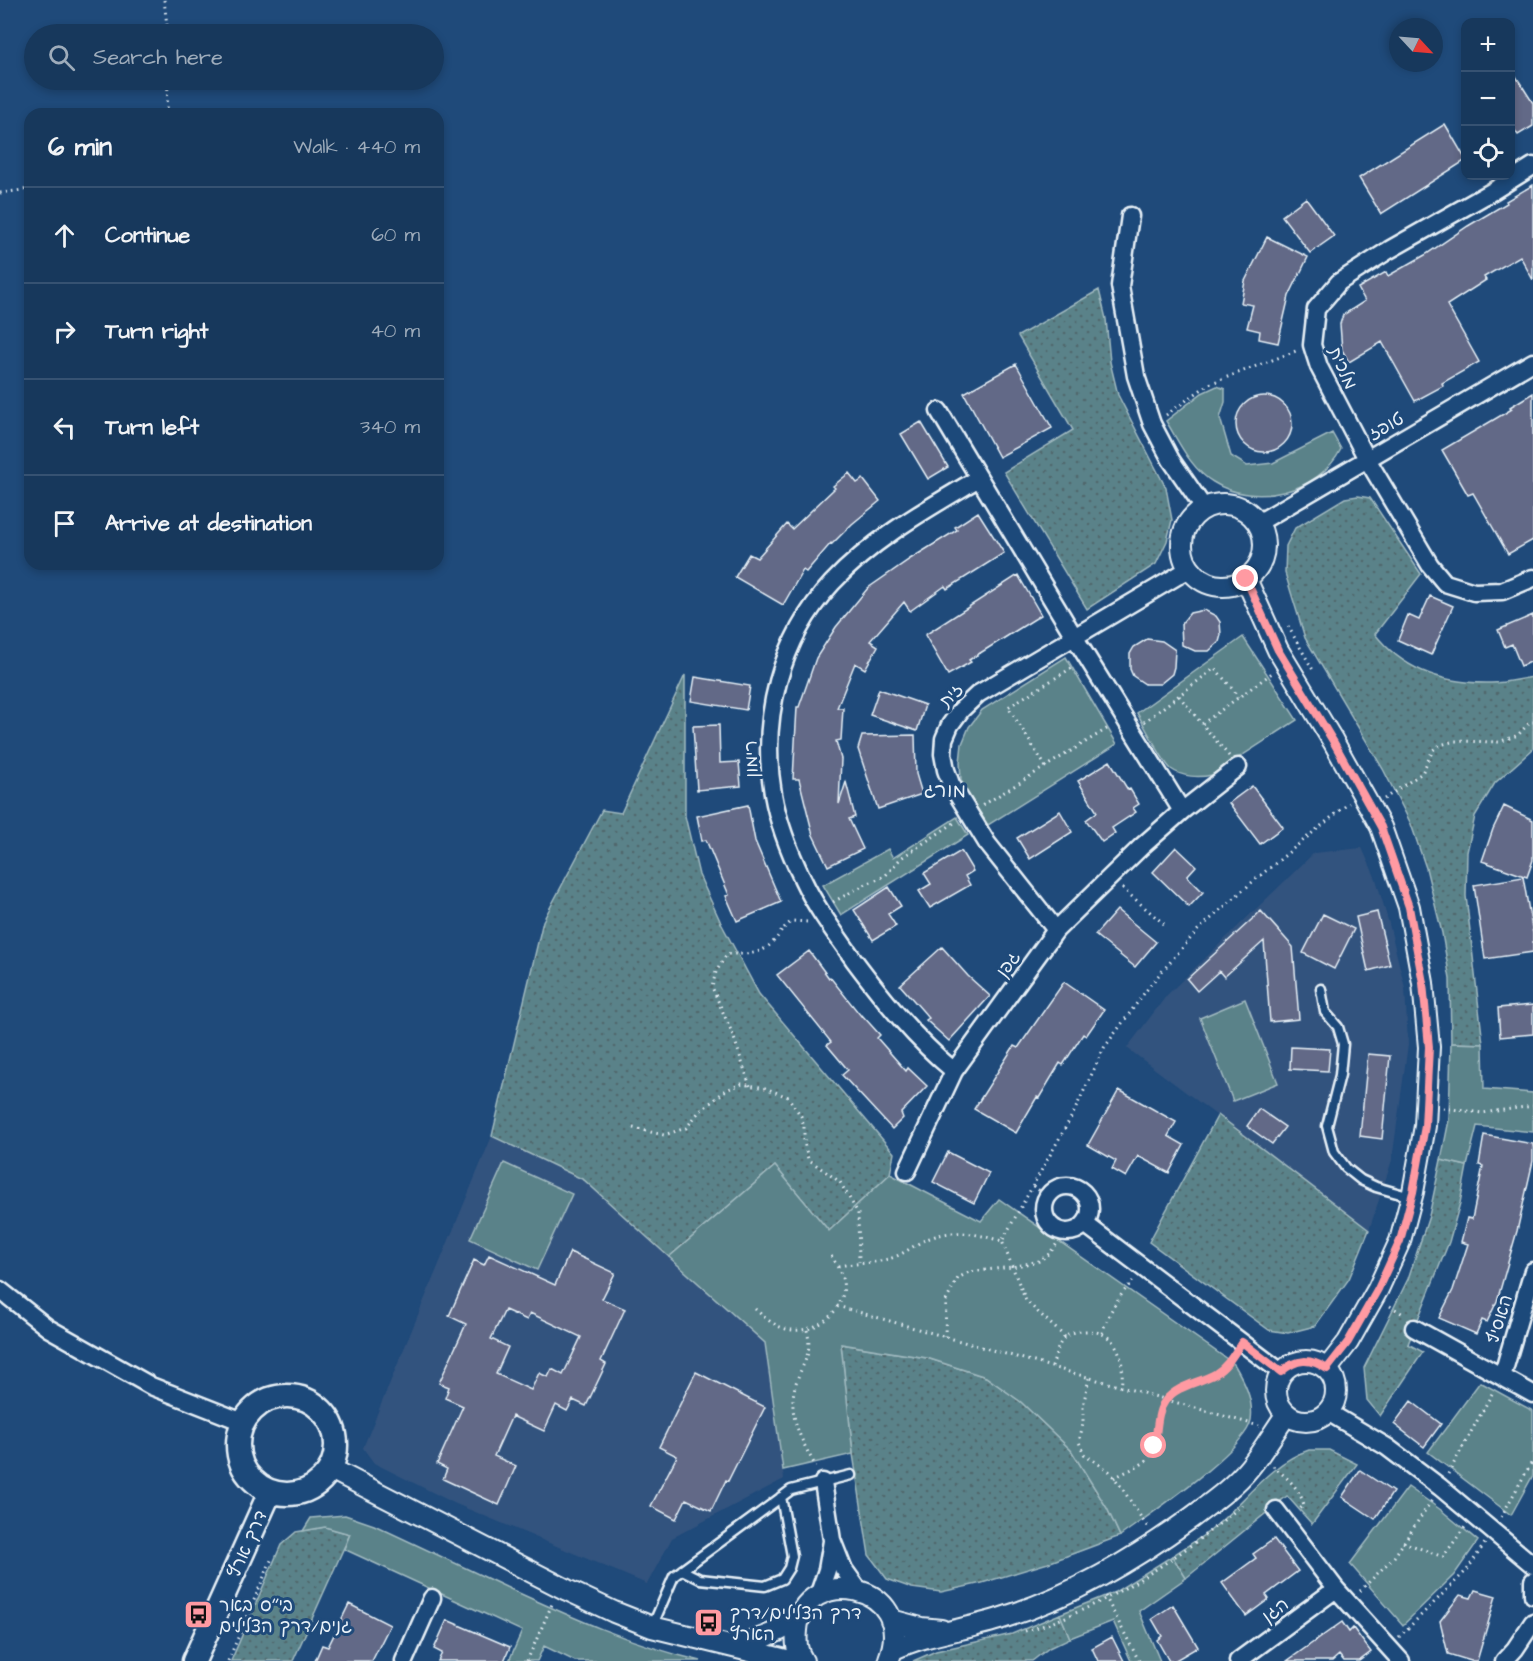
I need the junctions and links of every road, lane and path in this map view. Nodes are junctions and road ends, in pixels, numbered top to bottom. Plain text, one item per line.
1 (164, 0) edge
2 (167, 24) edge
3 (168, 90) edge
4 (167, 108) edge
5 (1533, 166) edge
6 (24, 190) edge
7 (0, 193) edge
8 (1130, 216) dead end
9 (1312, 345) junction
10 (1533, 362) edge
11 (939, 411) dead end
12 (1152, 424) junction
13 (1367, 459) junction
14 (980, 478) junction
15 (1204, 508) junction
16 (1258, 523) junction
17 (1190, 569) junction
18 (1533, 578) edge
19 (1246, 579) junction
20 (1074, 638) junction
21 (1087, 659) junction
22 (1286, 663) junction
23 (1179, 696) junction
24 (1239, 697) junction
25 (1533, 722) edge
26 (1202, 724) junction
27 (1128, 725) junction
28 (1046, 767) junction
29 (1238, 767) joint
30 (1366, 800) junction
31 (1182, 811) junction
32 (969, 813) junction
33 (1108, 877) junction
34 (824, 916) junction
35 (1164, 924) dead end
36 (1056, 930) junction
37 (1321, 989) dead end
38 (954, 1071) junction
39 (750, 1086) junction
40 (1425, 1106) junction
41 (1533, 1106) edge
42 (633, 1128) dead end
43 (907, 1171) dead end
44 (1033, 1186) junction
45 (1047, 1196) junction
46 (1411, 1197) junction
47 (1085, 1224) junction
48 (1065, 1233) junction
49 (1002, 1241) junction
50 (830, 1254) dead end
51 (859, 1262) junction
52 (838, 1266) junction
53 (1012, 1268) junction
54 (1146, 1270) junction
55 (1533, 1271) edge
56 (0, 1290) edge
57 (1374, 1297) junction
58 (837, 1306) junction
59 (754, 1309) dead end
60 (1414, 1328) joint
61 (807, 1330) junction
62 (1101, 1333) junction
63 (945, 1337) junction
64 (1065, 1337) junction
65 (1242, 1342) junction
66 (1052, 1367) junction
67 (1327, 1369) junction
68 (1281, 1372) junction
69 (1089, 1377) junction
70 (1502, 1377) junction
71 (1121, 1387) junction
72 (1533, 1394) edge
73 (1166, 1399) junction
74 (1328, 1412) junction
75 (243, 1422) junction
76 (1281, 1423) junction
77 (1259, 1454) junction
78 (1533, 1460) edge
79 (331, 1469) junction
80 (851, 1475) dead end
81 (1114, 1478) junction
82 (823, 1482) junction
83 (1440, 1487) junction
84 (270, 1492) junction
85 (781, 1497) junction
86 (1474, 1515) junction
87 (1281, 1516) joint
88 (1494, 1531) junction
89 (832, 1540) junction
90 (1157, 1542) junction
91 (1403, 1542) junction
92 (272, 1558) dead end
93 (1533, 1565) edge
94 (682, 1570) junction
95 (1096, 1578) junction
96 (1533, 1581) edge
97 (560, 1586) junction
98 (858, 1589) junction
99 (1335, 1589) junction
100 (1533, 1595) edge
101 (818, 1596) junction
102 (432, 1598) dead end
103 (1347, 1602) junction
104 (801, 1616) junction
105 (891, 1620) junction
106 (1533, 1622) edge
107 (652, 1627) junction
108 (947, 1631) junction
109 (730, 1647) junction
110 (1389, 1647) junction
111 (890, 1655) edge
112 (194, 1661) edge
113 (228, 1661) edge
114 (404, 1661) edge
115 (527, 1661) edge
116 (790, 1661) edge
117 (803, 1661) edge
118 (1139, 1661) edge
119 (1238, 1661) edge
120 (1401, 1661) edge
121 (1503, 1661) edge

1 - 2 path
3 - 4 path
5 - 9 street, מלכית
6 - 7 path
8 - 12 street
9 - 12 path
9 - 13 street, מלכית
10 - 13 street, טופז
11 - 14 street
12 - 15 street
13 - 16 street, טופז
13 - 18 street, מלכית
14 - 20 street
14 - 34 street, רימון
15 - 16 street
15 - 17 street
16 - 19 street
17 - 19 street
17 - 20 street, זית
19 - 22 street
20 - 21 street
20 - 32 street, זית
21 - 27 street
21 - 28 path
22 - 24 path
22 - 30 street
23 - 24 path
23 - 26 path
23 - 27 path
24 - 26 path
25 - 30 path
26 - 29 path
27 - 28 path
27 - 31 street
28 - 32 path
29 - 31 street, גפן
30 - 40 street
30 - 44 path
31 - 33 street, גפן
32 - 34 path
32 - 36 street, זית
33 - 35 path
33 - 36 street, גפן
34 - 38 street, רימון
34 - 39 path
36 - 38 street, גפן
37 - 46 lane
38 - 43 street, גפן
39 - 42 path
39 - 51 path
40 - 41 path
40 - 46 street
44 - 45 path
44 - 49 path
45 - 47 street
45 - 48 street
46 - 57 street
47 - 48 street
47 - 54 street
48 - 53 path
49 - 51 path
49 - 53 path
50 - 52 path
51 - 52 path
52 - 58 path
53 - 63 path
53 - 64 path
54 - 62 path
54 - 65 street
55 - 70 street, האסיף
56 - 75 street
57 - 60 path
57 - 67 street
58 - 61 path
58 - 63 path
59 - 61 path
60 - 70 street, האסיף
61 - 82 path
62 - 64 path
62 - 71 path
63 - 66 path
64 - 66 path
65 - 68 street
65 - 73 path
66 - 69 path
67 - 68 street
67 - 74 street
68 - 76 street
69 - 71 path
69 - 81 path
70 - 72 street, האסיף
70 - 83 path
71 - 73 path
73 - 76 path
73 - 81 path
74 - 76 street
74 - 83 street
75 - 79 main road
75 - 84 main road
76 - 77 street
77 - 87 path
77 - 90 street
78 - 88 path
79 - 84 main road
79 - 97 street
80 - 82 lane
81 - 90 path
82 - 85 lane
82 - 89 street
83 - 86 street
83 - 91 path
84 - 112 main road, דרך ארץ
85 - 94 lane
85 - 94 lane
86 - 88 street
86 - 91 path
87 - 99 street
88 - 93 street
88 - 110 path
89 - 98 street
89 - 101 street
90 - 95 street
91 - 103 path
92 - 113 path
94 - 107 lane
95 - 108 street
95 - 118 path
96 - 100 street
97 - 107 street
97 - 115 path
98 - 101 street
98 - 105 street
99 - 103 street
99 - 119 street, הגן
101 - 104 street
102 - 114 street
103 - 110 street
104 - 109 street
104 - 117 street
105 - 108 street
105 - 111 street
106 - 121 street
107 - 109 street
108 - 111 street
109 - 116 street
110 - 120 street

